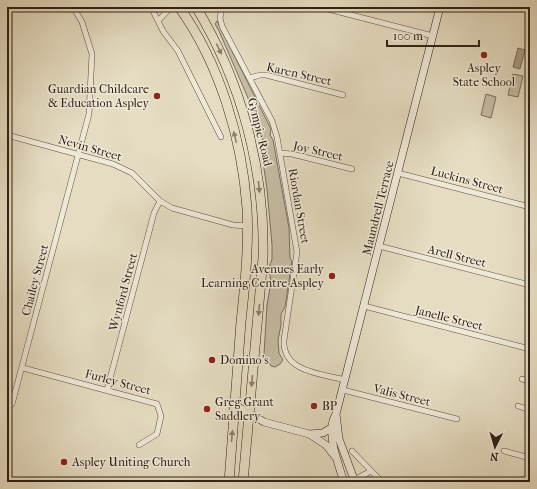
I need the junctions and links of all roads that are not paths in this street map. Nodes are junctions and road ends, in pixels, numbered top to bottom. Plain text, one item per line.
1 (73, 7) edge
2 (161, 7) edge
3 (170, 7) edge
4 (179, 7) edge
5 (222, 7) edge
6 (320, 7) edge
7 (440, 7) edge
8 (152, 9) edge
9 (199, 10) edge
10 (158, 21) junction
11 (433, 36) junction
12 (250, 78) junction
13 (344, 95) dead end
14 (7, 135) edge
15 (222, 137) dead end
16 (78, 154) junction
17 (280, 154) junction
18 (352, 169) dead end
19 (398, 173) junction
20 (160, 201) junction
21 (530, 207) edge
22 (247, 226) junction
23 (379, 246) junction
24 (245, 271) junction
25 (262, 272) junction
26 (530, 285) edge
27 (364, 306) junction
28 (530, 349) edge
29 (22, 368) junction
30 (522, 379) dead end
31 (345, 380) junction
32 (530, 382) edge
33 (107, 390) junction
34 (343, 390) junction
35 (235, 405) junction
36 (518, 406) dead end
37 (8, 409) edge
38 (530, 410) edge
39 (249, 414) junction
40 (336, 414) junction
41 (457, 420) dead end
42 (331, 428) junction
43 (309, 434) junction
44 (139, 444) dead end
45 (352, 450) dead end
46 (504, 451) dead end
47 (530, 458) edge
48 (337, 459) junction
49 (371, 471) junction
50 (355, 481) edge
51 (229, 482) edge
52 (243, 482) edge
53 (344, 482) edge
54 (382, 482) edge

1 - 16 street, Chailey Street
2 - 8 street
3 - 10 street
22 -> 4 highway, Gympie Road
5 - 12 street, Riordan Street
6 - 11 street
7 - 11 main road, Maundrell Terrace
8 - 10 street
9 -> 25 highway, Gympie Road
10 - 15 street
11 - 19 main road, Maundrell Terrace
12 - 13 street, Karen Street
12 - 17 street, Riordan Street
14 - 16 street, Nevin Street
16 - 20 street, Nevin Street
16 - 29 street, Chailey Street
17 - 18 street, Joy Street
17 - 31 street, Riordan Street
19 - 21 street, Luckins Street
19 - 23 main road, Maundrell Terrace
20 - 22 street, Nevin Street
20 - 33 street, Wynford Street
22 - 24 highway, Gympie Road
23 - 26 street, Arell Street
23 - 27 main road, Maundrell Terrace
24 - 25 highway
24 - 35 highway, Gympie Road
25 -> 39 highway, Gympie Road
27 - 28 street, Janelle Street
27 - 31 main road, Maundrell Terrace
29 - 33 street, Furley Street
29 - 37 street, Chailey Street
30 - 32 street
31 - 34 main road, Maundrell Terrace
33 - 44 street, Furley Street
34 - 40 main road, Maundrell Terrace
34 - 41 street, Valis Street
35 - 39 main road
51 -> 35 highway, Gympie Road
36 - 38 street
39 - 43 main road
39 - 52 highway, Gympie Road
40 - 42 main road, Maundrell Terrace
40 - 50 main road, Maundrell Terrace
42 - 43 main road
42 - 48 main road
43 - 48 main road
45 - 49 street
46 - 47 street
48 - 53 main road
49 - 50 street
49 - 54 street

